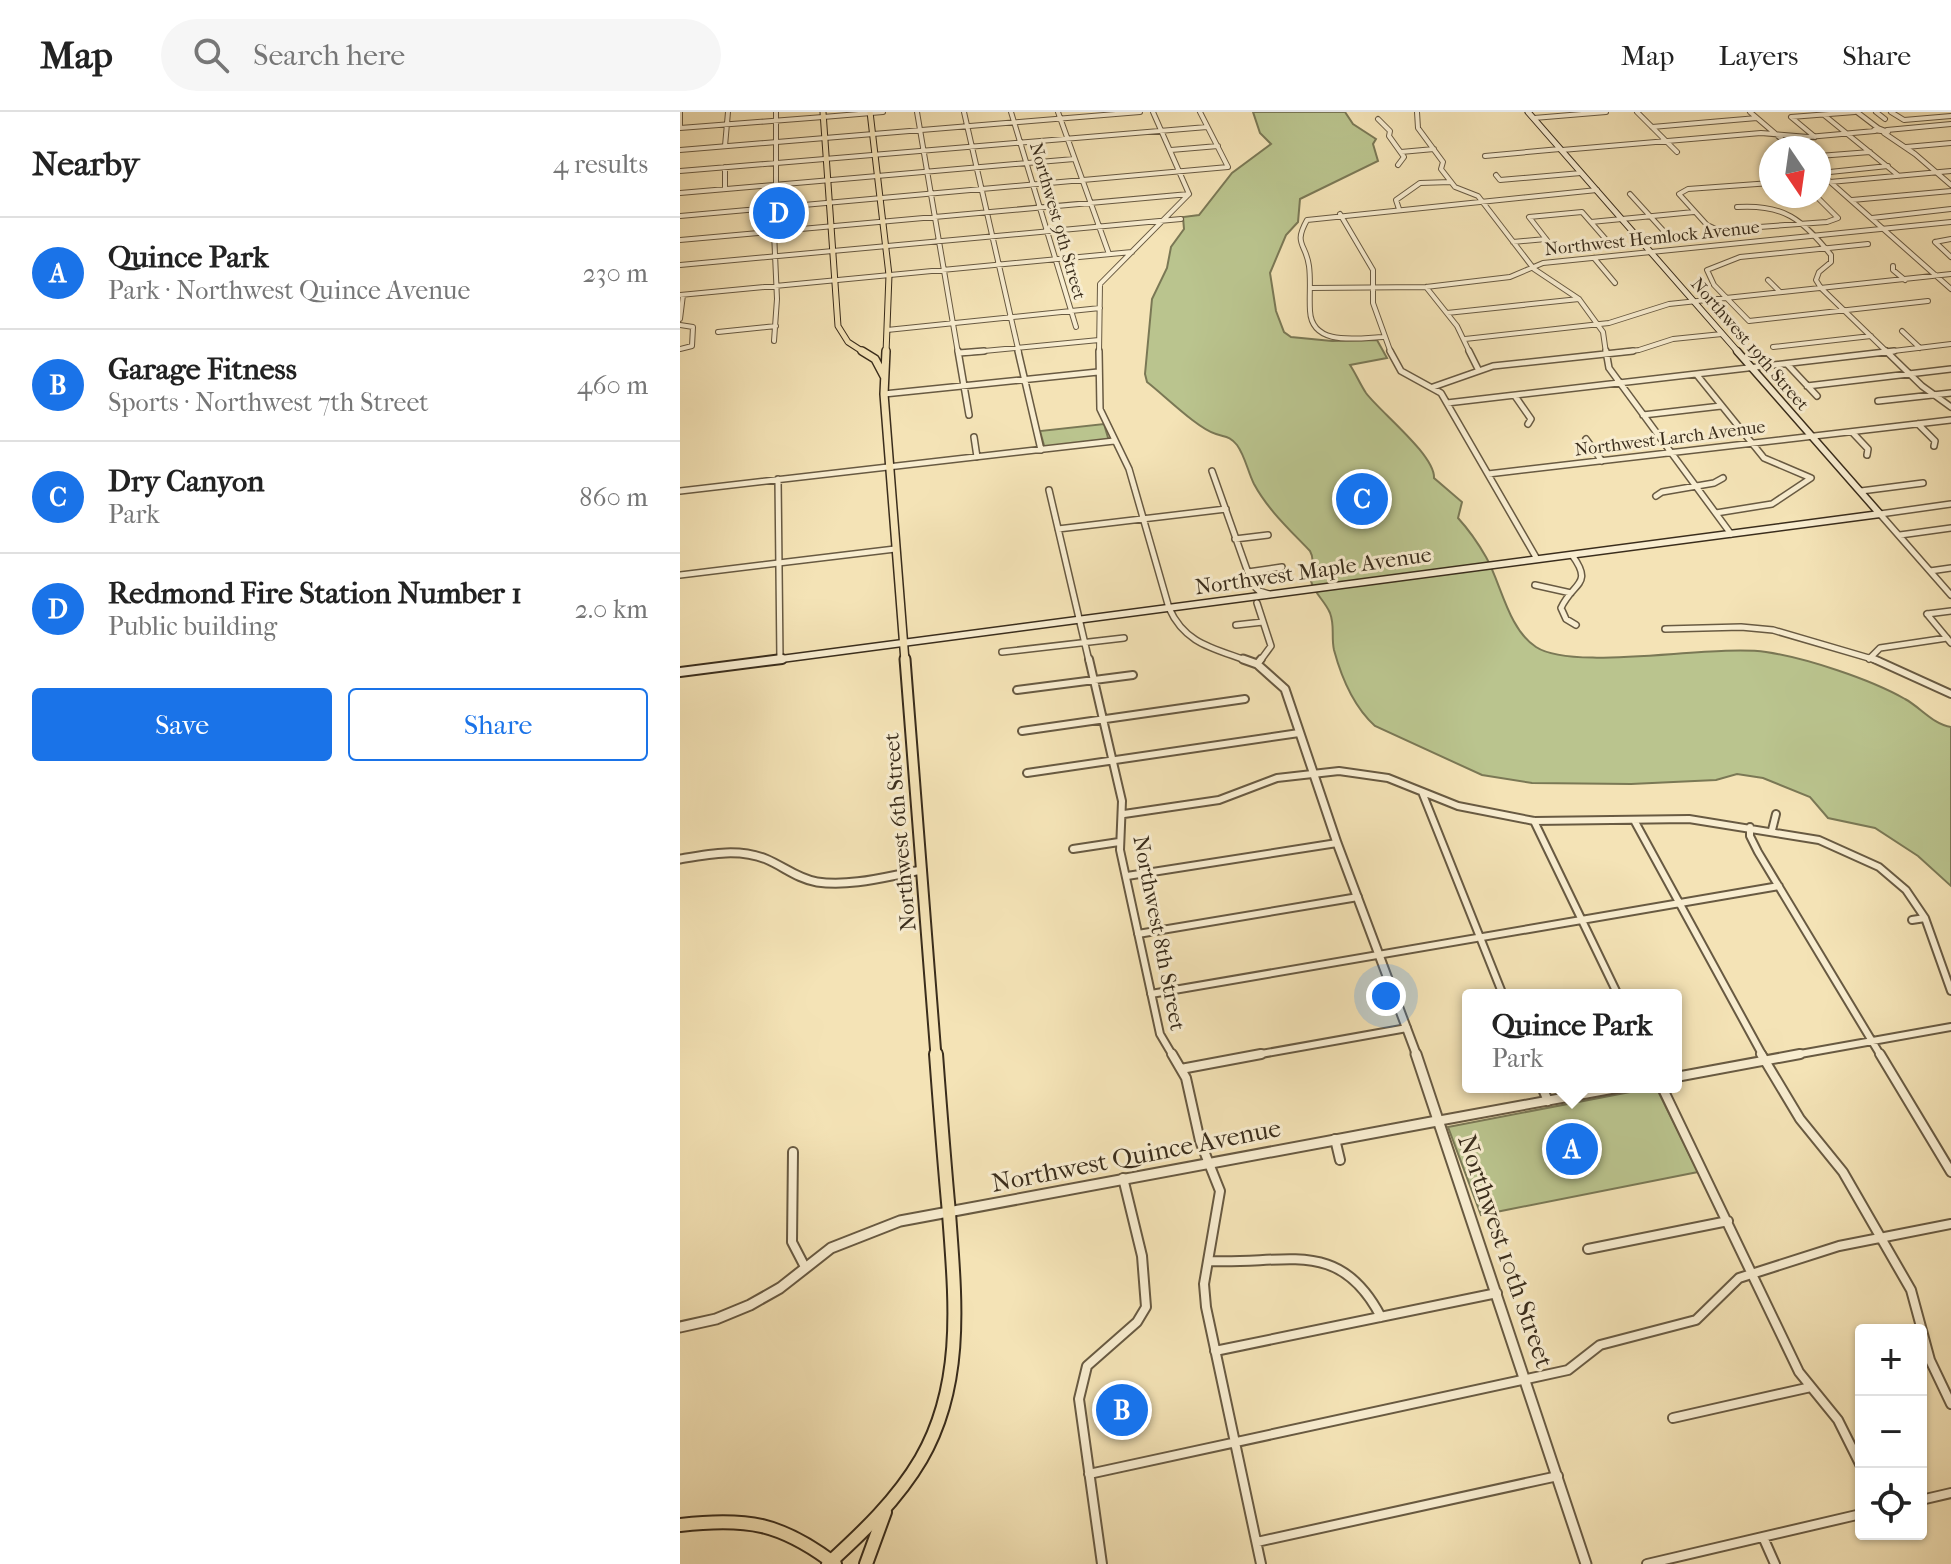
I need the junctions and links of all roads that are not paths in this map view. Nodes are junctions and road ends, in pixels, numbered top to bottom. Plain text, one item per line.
1 (680, 112) edge
2 (728, 112) edge
3 (776, 112) edge
4 (870, 112) edge
5 (883, 112) edge
6 (917, 112) edge
7 (964, 112) edge
8 (1011, 112) edge
9 (1058, 112) edge
10 (1140, 112) edge
11 (1153, 112) edge
12 (1200, 112) edge
13 (1417, 112) edge
14 (1528, 112) edge
15 (1606, 112) edge
16 (1637, 112) edge
17 (1750, 112) edge
18 (1856, 112) edge
19 (1876, 112) edge
20 (1891, 112) edge
21 (1920, 112) edge
22 (1107, 113) edge
23 (823, 114) edge
24 (1951, 114) edge
25 (1824, 115) junction
26 (1534, 118) junction
27 (1757, 118) junction
28 (1928, 118) junction
29 (1061, 119) junction
30 (1378, 119) dead end
31 (1885, 119) dead end
32 (776, 121) junction
33 (1014, 122) junction
34 (727, 124) junction
35 (1951, 124) edge
36 (967, 126) junction
37 (680, 127) edge
38 (1207, 127) junction
39 (1652, 127) junction
40 (920, 130) junction
41 (1161, 130) junction
42 (1876, 130) junction
43 (1886, 132) junction
44 (1775, 133) junction
45 (873, 134) junction
46 (1848, 134) junction
47 (1778, 136) edge
48 (1805, 136) edge
49 (1814, 136) edge
50 (1826, 136) edge
51 (825, 138) junction
52 (1067, 138) junction
53 (1666, 141) junction
54 (774, 142) junction
55 (1020, 142) junction
56 (1951, 143) edge
57 (725, 146) junction
58 (972, 146) junction
59 (1218, 146) junction
60 (1906, 147) junction
61 (1434, 149) junction
62 (1561, 149) junction
63 (680, 150) edge
64 (924, 150) junction
65 (1171, 150) junction
66 (1401, 152) junction
67 (1677, 152) dead end
68 (1870, 152) junction
69 (875, 154) junction
70 (1831, 155) edge
71 (1485, 156) dead end
72 (826, 158) junction
73 (1074, 159) junction
74 (776, 163) junction
75 (1026, 163) junction
76 (1398, 165) dead end
77 (1888, 166) junction
78 (725, 167) junction
79 (977, 167) junction
80 (680, 171) edge
81 (1181, 171) junction
82 (1831, 171) edge
83 (1951, 171) edge
84 (927, 172) junction
85 (1581, 173) junction
86 (1935, 173) junction
87 (1496, 175) dead end
88 (877, 176) junction
89 (1899, 176) junction
90 (828, 180) junction
91 (1082, 180) junction
92 (1451, 182) junction
93 (1831, 182) edge
94 (1759, 183) edge
95 (1831, 183) edge
96 (776, 185) junction
97 (1032, 185) junction
98 (1951, 188) edge
99 (725, 189) junction
100 (982, 189) junction
101 (1597, 190) junction
102 (680, 193) edge
103 (932, 194) junction
104 (1189, 194) junction
105 (1630, 194) dead end
106 (880, 198) junction
107 (1852, 200) junction
108 (1481, 201) junction
109 (829, 203) junction
110 (1089, 203) junction
111 (776, 207) junction
112 (1737, 207) dead end
113 (1039, 208) junction
114 (1829, 208) edge
115 (1399, 209) junction
116 (1951, 209) edge
117 (989, 212) junction
118 (1694, 212) junction
119 (1340, 214) junction
120 (680, 216) edge
121 (1651, 216) junction
122 (936, 217) junction
123 (1872, 218) junction
124 (1181, 219) dead end
125 (1622, 219) junction
126 (1162, 221) junction
127 (883, 222) junction
128 (1591, 222) junction
129 (1951, 222) edge
130 (1800, 224) junction
131 (831, 226) junction
132 (1098, 227) junction
133 (1884, 229) junction
134 (1046, 231) junction
135 (774, 232) junction
136 (1813, 235) junction
137 (994, 236) junction
138 (1670, 238) dead end
139 (1546, 239) junction
140 (1951, 239) edge
141 (680, 240) edge
142 (940, 241) junction
143 (1513, 242) junction
144 (1868, 244) dead end
145 (887, 246) junction
146 (1826, 249) junction
147 (833, 251) junction
148 (1132, 252) junction
149 (1651, 252) junction
150 (1109, 254) junction
151 (774, 257) junction
152 (1951, 257) edge
153 (1594, 258) junction
154 (1054, 259) junction
155 (680, 265) edge
156 (1001, 265) junction
157 (1531, 266) junction
158 (1893, 266) dead end
159 (945, 270) junction
160 (1951, 274) edge
161 (889, 275) junction
162 (1937, 276) junction
163 (835, 280) junction
164 (1768, 280) dead end
165 (1905, 280) junction
166 (1615, 283) dead end
167 (776, 286) junction
168 (1426, 287) junction
169 (1311, 288) junction
170 (1375, 288) junction
171 (1821, 288) junction
172 (1951, 289) edge
173 (1780, 292) junction
174 (682, 295) edge
175 (1727, 298) junction
176 (1579, 299) junction
177 (1695, 301) junction
178 (1928, 301) dead end
179 (1100, 308) junction
180 (1845, 310) junction
181 (1070, 311) junction
182 (1447, 313) junction
183 (1013, 317) junction
184 (680, 322) edge
185 (954, 323) junction
186 (1599, 325) junction
187 (776, 326) junction
188 (1076, 327) dead end
189 (887, 330) junction
190 (1902, 331) dead end
191 (718, 332) dead end
192 (1722, 334) junction
193 (1871, 336) junction
194 (1383, 337) junction
195 (1465, 339) junction
196 (1099, 340) junction
197 (774, 341) dead end
198 (888, 344) junction
199 (1951, 344) edge
200 (1019, 347) junction
201 (1773, 347) dead end
202 (1920, 348) junction
203 (680, 349) edge
204 (865, 351) junction
205 (1888, 351) junction
206 (959, 353) junction
207 (1607, 353) junction
208 (1787, 364) junction
209 (1753, 368) junction
210 (1478, 369) junction
211 (1951, 369) edge
212 (1098, 372) junction
213 (1910, 374) junction
214 (1697, 375) junction
215 (884, 376) junction
216 (1026, 379) junction
217 (1621, 384) junction
218 (964, 386) junction
219 (1807, 386) junction
220 (1433, 387) junction
221 (1951, 393) edge
222 (884, 394) junction
223 (1935, 394) junction
224 (1515, 396) junction
225 (1817, 396) dead end
226 (1878, 401) dead end
227 (1447, 403) junction
228 (1721, 406) junction
229 (1951, 407) edge
230 (969, 415) dead end
231 (1643, 415) junction
232 (1951, 420) edge
233 (1528, 424) dead end
234 (1918, 424) junction
235 (1852, 432) junction
236 (1813, 436) junction
237 (974, 437) dead end
238 (1586, 439) dead end
239 (1114, 441) junction
240 (1751, 443) junction
241 (1934, 446) dead end
242 (1041, 450) junction
243 (1670, 453) junction
244 (1867, 455) dead end
245 (977, 457) junction
246 (1602, 461) junction
247 (890, 468) junction
248 (1212, 471) dead end
249 (1488, 474) junction
250 (1723, 478) dead end
251 (778, 479) junction
252 (1923, 483) dead end
253 (1695, 486) junction
254 (1049, 490) dead end
255 (680, 491) edge
256 (1861, 491) junction
257 (1656, 496) dead end
258 (1951, 504) edge
259 (1226, 509) junction
260 (1716, 513) junction
261 (1880, 514) junction
262 (1142, 519) junction
263 (1951, 528) edge
264 (1058, 529) junction
265 (1731, 534) junction
266 (1268, 535) dead end
267 (1900, 535) junction
268 (1235, 539) junction
269 (895, 549) junction
270 (1572, 555) junction
271 (1537, 559) junction
272 (780, 563) junction
273 (1282, 567) dead end
274 (1951, 568) edge
275 (1930, 571) junction
276 (1248, 572) junction
277 (680, 575) edge
278 (1252, 584) junction
279 (1535, 585) dead end
280 (1571, 593) junction
281 (1270, 594) junction
282 (1951, 595) edge
283 (1246, 597) junction
284 (1257, 603) dead end
285 (1169, 608) junction
286 (1951, 611) edge
287 (1079, 619) junction
288 (1263, 622) junction
289 (1236, 625) dead end
290 (1576, 625) dead end
291 (1665, 629) dead end
292 (1124, 638) dead end
293 (1949, 640) edge
294 (904, 642) junction
295 (1085, 643) junction
296 (1002, 652) dead end
297 (780, 659) junction
298 (1869, 659) junction
299 (1257, 664) junction
300 (680, 672) edge
301 (1133, 675) dead end
302 (1094, 680) junction
303 (1017, 690) dead end
304 (1951, 694) edge
305 (1245, 699) dead end
306 (1103, 719) junction
307 (1022, 731) dead end
308 (1299, 733) junction
309 (1112, 760) junction
310 (1027, 773) dead end
311 (1313, 773) junction
312 (1422, 792) junction
313 (1124, 814) junction
314 (1776, 814) dead end
315 (1634, 820) junction
316 (1534, 821) junction
317 (1750, 827) junction
318 (1772, 830) junction
319 (1119, 842) junction
320 (1337, 843) junction
321 (1073, 849) dead end
322 (680, 859) edge
323 (922, 870) junction
324 (1127, 876) junction
325 (1779, 886) junction
326 (1358, 897) junction
327 (1680, 903) junction
328 (1925, 918) junction
329 (1583, 920) junction
330 (1912, 920) dead end
331 (1138, 934) junction
332 (1479, 938) junction
333 (1380, 955) junction
334 (1500, 989) edge
335 (1615, 989) edge
336 (1951, 991) edge
337 (1151, 994) junction
338 (1951, 1027) edge
339 (1407, 1028) junction
340 (1872, 1041) junction
341 (1765, 1061) junction
342 (1181, 1069) junction
343 (1682, 1076) edge
344 (1545, 1093) edge
345 (1590, 1093) edge
346 (1665, 1093) edge
347 (1548, 1101) junction
348 (1437, 1121) junction
349 (1335, 1139) junction
350 (793, 1152) dead end
351 (1340, 1160) dead end
352 (1210, 1162) junction
353 (1951, 1172) edge
354 (1123, 1178) junction
355 (949, 1212) junction
356 (1728, 1221) junction
357 (1951, 1224) edge
358 (1881, 1238) junction
359 (1588, 1249) dead end
360 (1209, 1261) junction
361 (805, 1267) junction
362 (1753, 1273) junction
363 (1497, 1293) junction
364 (1381, 1317) junction
365 (680, 1327) edge
366 (1215, 1351) junction
367 (1527, 1380) junction
368 (1811, 1387) junction
369 (1951, 1404) edge
370 (1673, 1418) dead end
371 (1235, 1443) junction
372 (1855, 1454) edge
373 (1089, 1474) junction
374 (1558, 1476) junction
375 (1951, 1493) edge
376 (1927, 1499) edge
377 (885, 1512) junction
378 (1855, 1515) edge
379 (680, 1525) edge
380 (1763, 1537) junction
381 (1257, 1542) junction
382 (831, 1563) edge
383 (866, 1564) edge
384 (1102, 1564) edge
385 (1261, 1564) edge
386 (1586, 1564) edge
387 (1647, 1564) edge
388 (1775, 1564) edge

1 - 37 street
2 - 34 street
3 - 32 street
4 - 5 street
4 - 23 street
4 - 45 main road, Northwest 6th Street
6 - 40 street
7 - 36 street
8 - 33 street, Northwest 9th Street
9 - 29 street
10 - 22 street
11 - 41 street
12 - 38 street
13 - 61 street
14 - 26 main road, Northwest 19th Street
15 - 26 street
16 - 39 street
17 - 27 street
18 - 25 street
18 - 42 street
19 - 31 street
20 - 28 street
21 - 28 street
22 - 29 street
23 - 32 street
23 - 51 main road
24 - 28 street
25 - 46 street
25 - 49 street
26 - 62 main road, Northwest 19th Street
27 - 39 street
27 - 44 street
29 - 33 street
29 - 52 street
30 - 66 street
32 - 34 street
32 - 54 street
33 - 36 street
33 - 55 street, Northwest 9th Street
34 - 37 street
34 - 57 street
35 - 43 street
36 - 40 street
36 - 58 street
38 - 41 street
38 - 59 street
39 - 53 street
40 - 45 street
40 - 64 street
41 - 52 street
41 - 65 street
42 - 43 street
42 - 46 street
43 - 60 street
44 - 47 street
44 - 48 street
44 - 53 street
45 - 51 street
45 - 69 main road, Northwest 6th Street
46 - 50 street
46 - 68 street
51 - 54 street
51 - 72 main road
52 - 55 street
52 - 73 street
53 - 62 street
53 - 67 street
54 - 57 street
54 - 74 street
55 - 58 street
55 - 75 street, Northwest 9th Street
56 - 60 street
57 - 63 street
58 - 64 street
58 - 79 street
59 - 65 street
59 - 81 street
60 - 86 street
61 - 66 street
61 - 92 street
62 - 71 street
62 - 85 main road, Northwest 19th Street
64 - 69 street
64 - 84 street
65 - 81 street
66 - 76 street
68 - 70 street
68 - 77 street
69 - 72 street
69 - 88 main road, Northwest 6th Street
72 - 74 street
72 - 90 main road
73 - 75 street
73 - 91 street
74 - 78 street
74 - 96 street
75 - 79 street
75 - 97 street, Northwest 9th Street
77 - 82 street
77 - 89 street
78 - 80 street
78 - 99 street
79 - 84 street
79 - 100 street
81 - 91 street
81 - 104 street
83 - 86 street
84 - 88 street
84 - 103 street
85 - 87 street
85 - 101 main road, Northwest 19th Street
86 - 89 street
86 - 98 street
88 - 90 street
88 - 106 main road, Northwest 6th Street
89 - 93 street
90 - 96 street
90 - 109 main road
91 - 97 street
91 - 110 street
92 - 108 street
92 - 115 street
94 - 118 street
95 - 107 street
96 - 99 street
96 - 111 street
97 - 100 street
97 - 113 street, Northwest 9th Street
98 - 107 street
99 - 102 street
100 - 103 street
100 - 117 street
101 - 108 street
101 - 125 main road, Northwest 19th Street
103 - 106 street
103 - 122 street
104 - 110 street
104 - 126 street
105 - 121 street
106 - 109 street
106 - 127 main road, Northwest 6th Street
107 - 123 street
108 - 115 street
108 - 143 street
109 - 111 street
109 - 131 main road
110 - 113 street
110 - 132 street
111 - 120 street
112 - 130 street
113 - 117 street
113 - 134 street, Northwest 9th Street
114 - 130 street
115 - 119 street
116 - 123 street
117 - 122 street
117 - 137 street
118 - 121 street
118 - 130 street
119 - 169 street
119 - 170 street
121 - 125 street
121 - 138 street
122 - 127 street
122 - 142 street
123 - 133 street
124 - 126 street
125 - 128 street
125 - 149 main road, Northwest 19th Street
126 - 132 street
126 - 148 street
127 - 131 street
127 - 145 main road, Northwest 6th Street
128 - 139 street
128 - 139 street
129 - 133 street, Northwest Hemlock Avenue
130 - 136 street
131 - 135 street
131 - 147 main road
132 - 134 street
132 - 150 street
133 - 136 street, Northwest Hemlock Avenue
133 - 162 street
134 - 137 street
134 - 154 street, Northwest 9th Street
135 - 141 street
135 - 151 street
136 - 146 street
136 - 149 street, Northwest Hemlock Avenue
137 - 142 street
137 - 156 street
139 - 143 street
140 - 152 street
142 - 145 street
142 - 159 street
143 - 157 street
144 - 146 street
145 - 147 street
145 - 161 main road, Northwest 6th Street
146 - 171 street
146 - 175 street
147 - 151 street
147 - 163 main road
148 - 150 street
148 - 179 street
149 - 153 street, Northwest Hemlock Avenue
149 - 177 main road, Northwest 19th Street
150 - 154 street
151 - 155 street
151 - 167 street
153 - 157 street, Northwest Hemlock Avenue
153 - 166 street
154 - 156 street
154 - 181 street, Northwest 9th Street
156 - 159 street
156 - 183 street
157 - 168 street, Northwest Hemlock Avenue
157 - 176 street
158 - 165 street
159 - 161 street
159 - 185 street
160 - 162 street
161 - 163 street
161 - 189 main road, Northwest 6th Street
162 - 165 street
162 - 172 street
163 - 167 street
163 - 204 main road
164 - 173 street
165 - 171 street
167 - 174 street
167 - 187 street
168 - 170 street, Northwest Hemlock Avenue
168 - 182 street
169 - 170 street, Northwest Hemlock Avenue
169 - 194 street
170 - 194 street
171 - 173 street
171 - 180 street
173 - 175 street
174 - 184 street
175 - 177 street
175 - 180 street
176 - 182 street
176 - 186 street
177 - 186 street
177 - 192 main road, Northwest 19th Street
178 - 180 street
179 - 181 street
179 - 196 street
180 - 193 street
181 - 183 street
181 - 188 street, Northwest 9th Street
182 - 195 street
183 - 185 street
183 - 200 street
184 - 203 street
185 - 189 street
185 - 206 street
186 - 195 street
186 - 207 street
187 - 191 street
187 - 197 street
189 - 198 main road, Northwest 6th Street
190 - 202 street
192 - 207 street
192 - 209 main road, Northwest 19th Street
193 - 201 street
193 - 205 street
194 - 220 street
195 - 210 street
196 - 200 street
196 - 212 street
198 - 204 main road
198 - 215 main road, Northwest 6th Street
199 - 202 street
200 - 206 street
200 - 216 street
202 - 205 street
204 - 215 main road
205 - 208 street
205 - 213 street
206 - 218 street
207 - 210 street
207 - 217 street
208 - 209 street
208 - 219 street
209 - 214 street
209 - 236 main road, Northwest 19th Street
210 - 220 street
211 - 213 street
212 - 216 street
212 - 239 street
213 - 219 street
213 - 223 street
214 - 217 street
214 - 228 street
215 - 222 main road, Northwest 6th Street
216 - 218 street
216 - 242 street
217 - 224 street
217 - 231 street
218 - 222 street
218 - 230 street
219 - 225 street
220 - 227 street
221 - 223 street
222 - 247 main road, Northwest 6th Street
223 - 226 street
223 - 229 street
224 - 227 street
224 - 233 street
227 - 249 street
228 - 231 street
228 - 240 street
231 - 243 street
232 - 234 street, Northwest Larch Avenue
234 - 235 street, Northwest Larch Avenue
234 - 241 street
235 - 236 street, Northwest Larch Avenue
235 - 244 street
236 - 240 street, Northwest Larch Avenue
236 - 256 main road, Northwest 19th Street
237 - 245 street
238 - 246 street
239 - 242 street
239 - 262 street
240 - 243 street, Northwest Larch Avenue
240 - 260 street
242 - 245 street
243 - 246 street, Northwest Larch Avenue
243 - 253 street
245 - 247 street
246 - 249 street, Northwest Larch Avenue
247 - 251 street
247 - 269 main road, Northwest 6th Street
248 - 259 street
249 - 271 street
250 - 253 street
251 - 255 street
251 - 272 street
252 - 256 street
253 - 257 street
253 - 260 street
254 - 264 street, Northwest 8th Street
256 - 261 main road, Northwest 19th Street
258 - 261 street, Northwest Maple Avenue
259 - 262 street
259 - 268 street
260 - 265 street
261 - 265 main road, Northwest Maple Avenue
261 - 267 street, Northwest 19th Street
262 - 264 street
262 - 285 street
263 - 267 street
264 - 287 street, Northwest 8th Street
265 - 270 main road, Northwest Maple Avenue
266 - 268 street
267 - 275 street, Northwest 19th Street
268 - 276 street
269 - 272 street
269 - 294 main road, Northwest 6th Street
270 - 271 main road, Northwest Maple Avenue
270 - 280 street
271 - 281 main road, Northwest Maple Avenue
272 - 277 street
272 - 297 street
273 - 276 street
274 - 275 street
275 - 282 street, Northwest 19th Street
276 - 278 street
278 - 281 street
278 - 283 street
279 - 280 street
280 - 290 street
281 - 283 main road, Northwest Maple Avenue
283 - 285 main road, Northwest Maple Avenue
284 - 288 street
285 - 287 main road, Northwest Maple Avenue
285 - 299 street
286 - 293 street
287 - 294 main road, Northwest Maple Avenue
287 - 295 street, Northwest 8th Street
288 - 289 street
288 - 299 street
291 - 298 street
292 - 295 street
293 - 298 street
294 - 297 main road, Northwest Maple Avenue
294 - 323 main road, Northwest 6th Street
295 - 296 street
295 - 302 street, Northwest 8th Street
297 - 300 main road, Northwest Maple Avenue
298 - 304 street
299 - 308 street, Northwest 10th Street
301 - 302 street
302 - 303 street
302 - 306 street, Northwest 8th Street
305 - 306 street
306 - 307 street
306 - 309 street, Northwest 8th Street
308 - 309 street
308 - 311 street, Northwest 10th Street
309 - 310 street
309 - 313 street, Northwest 8th Street
311 - 312 street
311 - 313 street
311 - 320 street, Northwest 10th Street
312 - 316 street
312 - 332 street
313 - 319 street, Northwest 8th Street
314 - 318 street
315 - 316 street
315 - 317 street
315 - 327 street
316 - 329 street
317 - 318 street
317 - 325 street
318 - 328 street
319 - 321 street
319 - 324 street, Northwest 8th Street
320 - 324 street
320 - 326 street, Northwest 10th Street
322 - 323 street
323 - 355 main road, Northwest 6th Street
324 - 331 street, Northwest 8th Street
325 - 327 street
325 - 340 street
326 - 331 street
326 - 333 street, Northwest 10th Street
327 - 329 street
327 - 341 street
328 - 330 street
328 - 336 street
329 - 332 street
329 - 335 street
331 - 337 street, Northwest 8th Street
332 - 333 street
332 - 334 street
333 - 337 street
333 - 339 street, Northwest 10th Street
337 - 342 street, Northwest 8th Street
338 - 340 street
339 - 342 street
339 - 348 street, Northwest 10th Street
340 - 341 street
340 - 353 street
341 - 343 street
341 - 358 street
342 - 352 street, Northwest 8th Street
344 - 347 street
345 - 347 street, Northwest Quince Avenue
346 - 356 street
347 - 348 street, Northwest Quince Avenue
348 - 349 street, Northwest Quince Avenue
348 - 363 street, Northwest 10th Street
349 - 351 street
349 - 352 street, Northwest Quince Avenue
350 - 361 street
352 - 354 street, Northwest Quince Avenue
352 - 360 street, Northwest 8th Street
354 - 355 street, Northwest Quince Avenue
354 - 373 street
355 - 361 street, Northwest Quince Avenue
355 - 377 main road, Northwest 6th Street
356 - 359 street
356 - 362 street
357 - 358 street
358 - 362 street
358 - 369 street
360 - 364 street
360 - 366 street, Northwest 8th Street
361 - 365 street, Northwest Quince Avenue
362 - 367 street
362 - 368 street
363 - 364 street
363 - 367 street, Northwest 10th Street
364 - 366 street
366 - 371 street, Northwest 8th Street
367 - 371 street
367 - 374 street, Northwest 10th Street
368 - 370 street
368 - 372 street
371 - 373 street
371 - 381 street, Northwest 8th Street
373 - 384 street
374 - 381 street
374 - 386 street, Northwest 10th Street
375 - 376 street
377 - 382 main road
377 - 383 main road
378 - 380 street
379 - 382 main road
380 - 387 street
380 - 388 street
381 - 385 street, Northwest 8th Street

